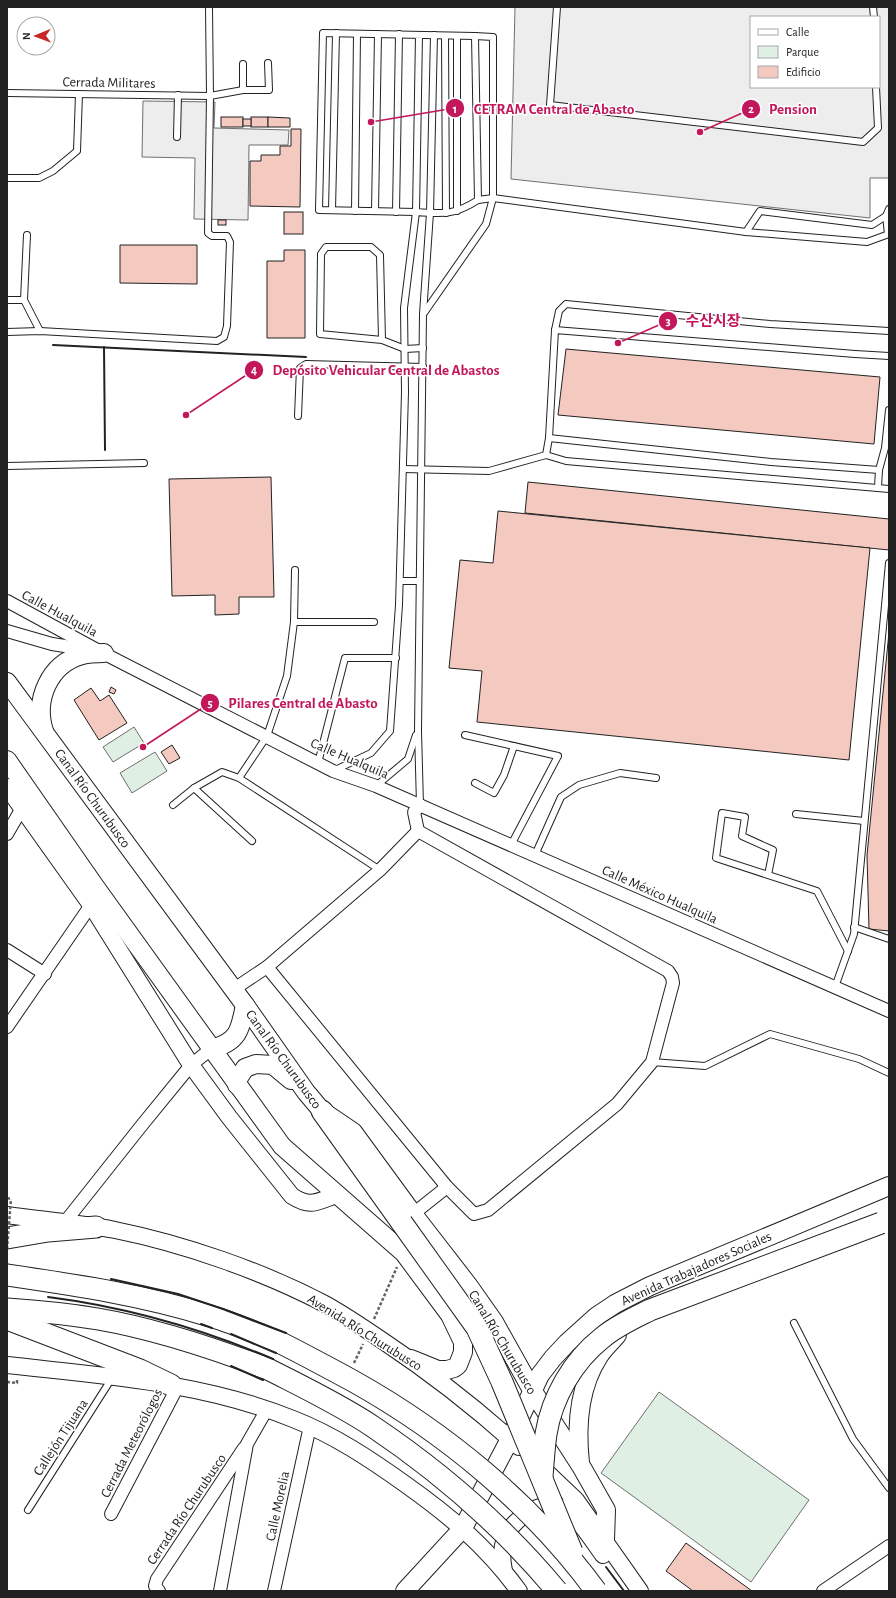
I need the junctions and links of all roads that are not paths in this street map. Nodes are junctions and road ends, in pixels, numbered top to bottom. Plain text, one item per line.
1 (209, 7) edge
2 (556, 7) edge
3 (336, 33) junction
4 (356, 34) junction
5 (378, 34) junction
6 (399, 34) junction
7 (419, 35) junction
8 (434, 35) junction
9 (446, 36) junction
10 (456, 36) junction
11 (475, 36) junction
12 (268, 63) dead end
13 (244, 64) dead end
14 (876, 88) edge
15 (243, 90) junction
16 (7, 93) edge
17 (79, 94) junction
18 (178, 95) junction
19 (210, 96) junction
20 (177, 137) dead end
21 (7, 178) edge
22 (493, 198) junction
23 (478, 200) junction
24 (889, 209) edge
25 (332, 210) junction
26 (355, 211) junction
27 (375, 211) junction
28 (457, 211) junction
29 (396, 212) junction
30 (416, 212) junction
31 (430, 213) junction
32 (446, 213) junction
33 (886, 216) junction
34 (746, 232) junction
35 (888, 234) edge
36 (27, 235) dead end
37 (7, 300) edge
38 (24, 300) junction
39 (423, 314) junction
40 (555, 330) junction
41 (40, 331) junction
42 (889, 331) edge
43 (7, 332) edge
44 (382, 340) junction
45 (423, 348) junction
46 (405, 349) junction
47 (889, 356) edge
48 (422, 367) junction
49 (405, 368) junction
50 (889, 410) edge
51 (298, 416) dead end
52 (549, 438) junction
53 (887, 448) edge
54 (546, 455) junction
55 (144, 463) dead end
56 (7, 466) edge
57 (403, 469) junction
58 (421, 469) junction
59 (879, 470) junction
60 (878, 487) junction
61 (889, 489) edge
62 (889, 563) edge
63 (295, 570) dead end
64 (419, 581) junction
65 (400, 582) junction
66 (7, 601) edge
67 (294, 622) junction
68 (374, 622) dead end
69 (7, 631) edge
70 (101, 652) junction
71 (396, 658) junction
72 (7, 682) edge
73 (418, 731) junction
74 (45, 733) junction
75 (465, 735) dead end
76 (267, 736) junction
77 (514, 746) junction
78 (7, 760) edge
79 (318, 763) junction
80 (333, 771) junction
81 (239, 778) junction
82 (656, 778) dead end
83 (475, 783) dead end
84 (376, 786) junction
85 (7, 787) edge
86 (194, 788) junction
87 (420, 805) junction
88 (173, 806) dead end
89 (22, 808) junction
90 (796, 814) dead end
91 (864, 821) junction
92 (418, 831) junction
93 (7, 834) edge
94 (252, 841) dead end
95 (511, 845) junction
96 (535, 855) junction
97 (380, 870) junction
98 (768, 875) junction
99 (90, 905) junction
100 (854, 927) junction
101 (889, 939) edge
102 (7, 950) edge
103 (848, 951) junction
104 (267, 967) junction
105 (44, 974) junction
106 (835, 988) junction
107 (234, 990) junction
108 (245, 1005) junction
109 (889, 1011) edge
110 (7, 1027) edge
111 (211, 1049) junction
112 (652, 1062) junction
113 (191, 1065) junction
114 (889, 1073) edge
115 (237, 1085) junction
116 (306, 1092) junction
117 (322, 1111) joint
118 (889, 1186) edge
119 (447, 1187) junction
120 (336, 1195) junction
121 (7, 1215) edge
122 (407, 1218) junction
123 (885, 1221) edge
124 (65, 1222) junction
125 (96, 1227) junction
126 (7, 1238) edge
127 (7, 1276) edge
128 (650, 1286) junction
129 (7, 1309) edge
130 (7, 1319) edge
131 (794, 1323) dead end
132 (411, 1359) junction
133 (7, 1365) edge
134 (113, 1377) junction
135 (174, 1385) junction
136 (532, 1390) junction
137 (267, 1409) junction
138 (310, 1426) junction
139 (510, 1439) junction
140 (247, 1444) junction
141 (581, 1466) junction
142 (542, 1477) junction
143 (889, 1488) edge
144 (28, 1510) dead end
145 (111, 1514) dead end
146 (463, 1528) junction
147 (605, 1540) junction
148 (888, 1547) edge
149 (578, 1565) junction
150 (621, 1565) junction
151 (504, 1571) junction
152 (159, 1591) edge
153 (220, 1591) edge
154 (274, 1591) edge
155 (406, 1591) edge
156 (519, 1591) edge
157 (557, 1591) edge
158 (596, 1591) edge
159 (640, 1591) edge
160 (823, 1591) edge

1 - 19 lane
2 - 14 lane
3 - 4 lane
3 - 25 lane
3 - 25 lane
4 - 5 lane
4 - 26 lane
5 - 6 lane
5 - 27 lane
6 - 7 lane
6 - 29 lane
7 - 8 lane
7 - 30 lane
8 - 9 lane
8 - 31 lane
9 - 10 lane
9 - 32 lane
10 - 11 lane
10 - 28 lane
11 - 22 lane
11 - 23 lane
12 - 15 lane, Cerrada Militares
13 - 15 lane
15 - 19 lane, Cerrada Militares
16 - 17 lane, Cerrada Militares
17 - 18 lane, Cerrada Militares
17 - 21 lane
18 - 19 lane, Cerrada Militares
18 - 20 lane
19 - 41 lane
22 - 23 lane
22 - 34 lane
22 - 39 lane
23 - 28 lane
24 - 33 lane
25 - 26 lane
26 - 27 lane
27 - 29 lane
28 - 32 lane
29 - 30 lane
30 - 31 lane
30 - 46 lane
31 - 32 lane
31 - 39 lane
33 - 34 lane
33 - 35 lane
34 - 35 lane
36 - 38 lane
37 - 38 lane
38 - 41 lane
39 - 45 lane
40 - 42 lane
40 - 47 lane
40 - 52 lane
41 - 43 lane
44 - 44 lane
44 - 46 lane
45 - 46 lane
45 - 48 lane
46 - 49 lane
48 - 49 lane
48 - 58 lane
49 - 51 lane
49 - 57 lane
50 - 53 lane
52 - 54 lane
52 - 59 lane
53 - 59 lane
54 - 58 lane
54 - 60 lane
55 - 56 lane
57 - 58 lane
57 - 65 lane
58 - 64 lane
59 - 60 lane
60 - 61 lane
62 - 91 lane
63 - 67 lane
64 - 65 lane
64 - 73 lane
65 - 71 lane
66 - 70 street, Calle Hualquila
67 - 68 lane
67 - 76 lane
69 - 70 street, Calle Hualquila
70 - 74 main road
70 - 76 street, Calle Hualquila
71 - 79 lane
71 - 80 lane
72 - 74 main road, Canal Río Churubusco
73 - 84 lane
73 - 87 lane
74 - 107 main road, Canal Río Churubusco
75 - 77 lane
76 - 79 street, Calle Hualquila
76 - 81 lane
77 - 83 lane
77 - 95 lane
78 - 111 main road
79 - 80 street, Calle Hualquila
80 - 84 street, Calle Hualquila
81 - 86 lane
81 - 97 lane
82 - 96 lane
84 - 87 street, Calle Hualquila
85 - 89 main road
86 - 88 lane
86 - 94 lane
87 - 92 street
87 - 95 street, Calle México Hualquila
89 - 93 street
89 - 99 main road
90 - 91 lane
91 - 100 lane
92 - 97 street
92 - 112 street
95 - 96 street, Calle México Hualquila
96 - 106 street, Calle México Hualquila
97 - 104 street
98 - 98 lane
98 - 103 lane
99 - 105 street
99 - 113 main road
100 - 101 lane
100 - 103 lane
102 - 105 street
103 - 106 lane
104 - 107 street
104 - 119 street
105 - 110 street
106 - 109 street, Calle México Hualquila
107 - 108 main road, Canal Río Churubusco
108 - 111 main road
108 - 116 main road, Canal Río Churubusco
111 - 113 street
111 - 115 main road
112 - 114 lane
112 - 119 street
113 - 120 main road
113 - 124 street
115 - 116 main road
115 - 120 main road
116 - 117 main road, Canal Río Churubusco
117 - 122 highway
118 - 128 main road, Avenida Trabajadores Sociales
119 - 122 street
120 - 132 main road
121 - 124 main road, Avenida Río Churubusco
122 - 136 main road, Canal Río Churubusco
122 - 142 highway, bridge
123 - 142 highway, bridge
124 - 125 main road, Avenida Río Churubusco
125 - 126 highway
125 - 132 main road, Avenida Río Churubusco
127 - 149 highway, bridge
128 - 136 main road, Avenida Trabajadores Sociales
128 - 141 main road
129 - 157 highway, bridge
130 - 135 highway
131 - 143 lane
132 - 139 main road, Avenida Río Churubusco
133 - 134 main road
134 - 135 main road
134 - 144 lane, Callejón Tijuana
135 - 137 main road
135 - 145 street, Cerrada Meteorólogos
136 - 139 main road, Avenida Trabajadores Sociales
136 - 141 main road, Canal Río Churubusco
137 - 138 main road
137 - 140 street, Cerrada Río Churubusco
138 - 146 main road
138 - 154 street, Calle Morelia
139 - 146 main road, Avenida Trabajadores Sociales
139 - 147 main road, Avenida Río Churubusco
140 - 152 street, Cerrada Río Churubusco
140 - 153 street, Cerrada Río Churubusco
141 - 147 main road, Canal Río Churubusco
142 - 149 highway, bridge
146 - 151 main road
146 - 155 main road, Avenida Trabajadores Sociales
147 - 150 main road, Avenida Río Churubusco
148 - 160 street
149 - 158 highway, bridge
150 - 151 main road
150 - 159 main road, Avenida Río Churubusco
151 - 156 main road

